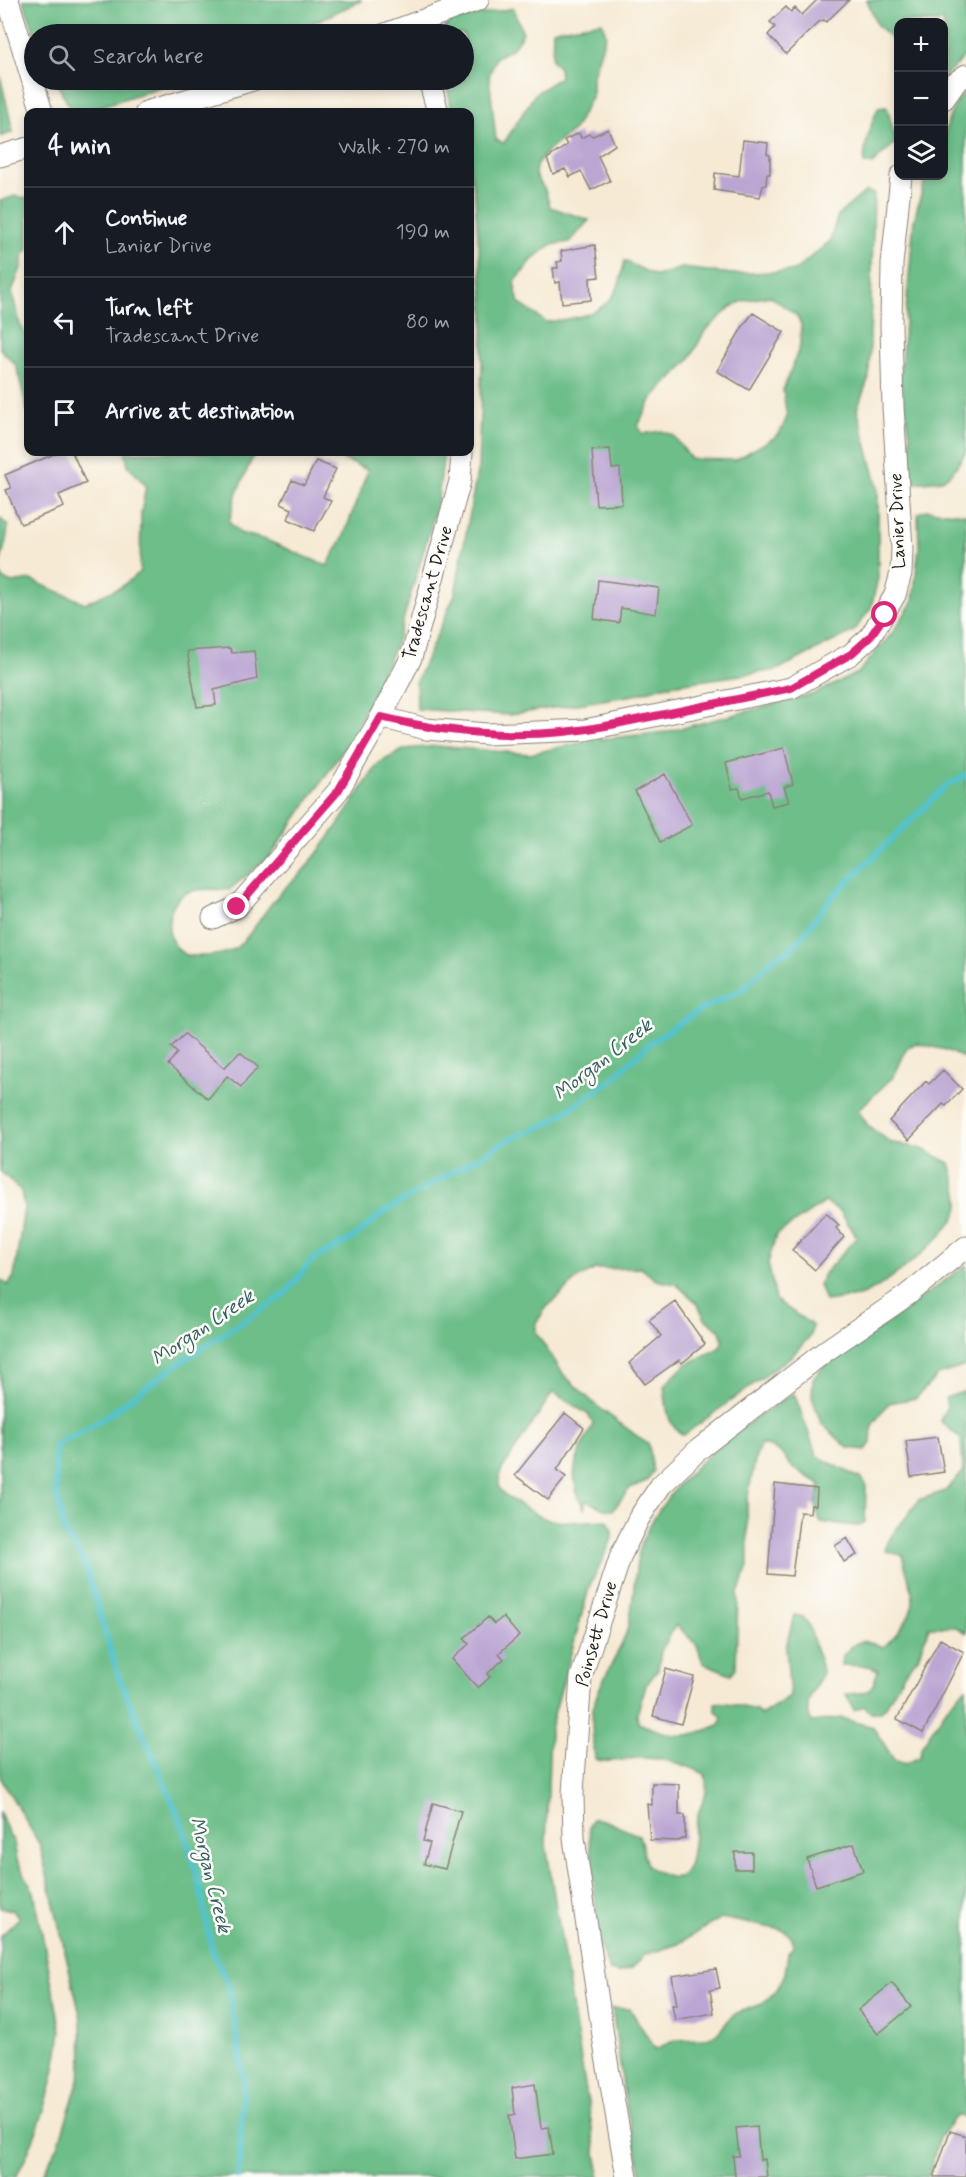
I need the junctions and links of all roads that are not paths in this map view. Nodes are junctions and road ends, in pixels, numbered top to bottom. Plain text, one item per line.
1 (8, 0) edge
2 (478, 0) edge
3 (428, 24) edge
4 (24, 53) edge
5 (966, 75) edge
6 (35, 90) edge
7 (220, 90) edge
8 (432, 90) edge
9 (948, 93) edge
10 (41, 108) edge
11 (159, 108) edge
12 (437, 108) edge
13 (24, 149) edge
14 (0, 156) edge
15 (901, 180) edge
16 (462, 456) edge
17 (381, 717) junction
18 (213, 918) dead end
19 (966, 1247) edge
20 (627, 2177) edge

1 - 4 street
2 - 3 street
5 - 9 street
6 - 10 street
7 - 11 street
8 - 12 street
13 - 14 street
15 - 17 street, Lanier Drive
16 - 17 street, Tradescant Drive
17 - 18 street, Tradescant Drive
19 - 20 street, Poinsett Drive

